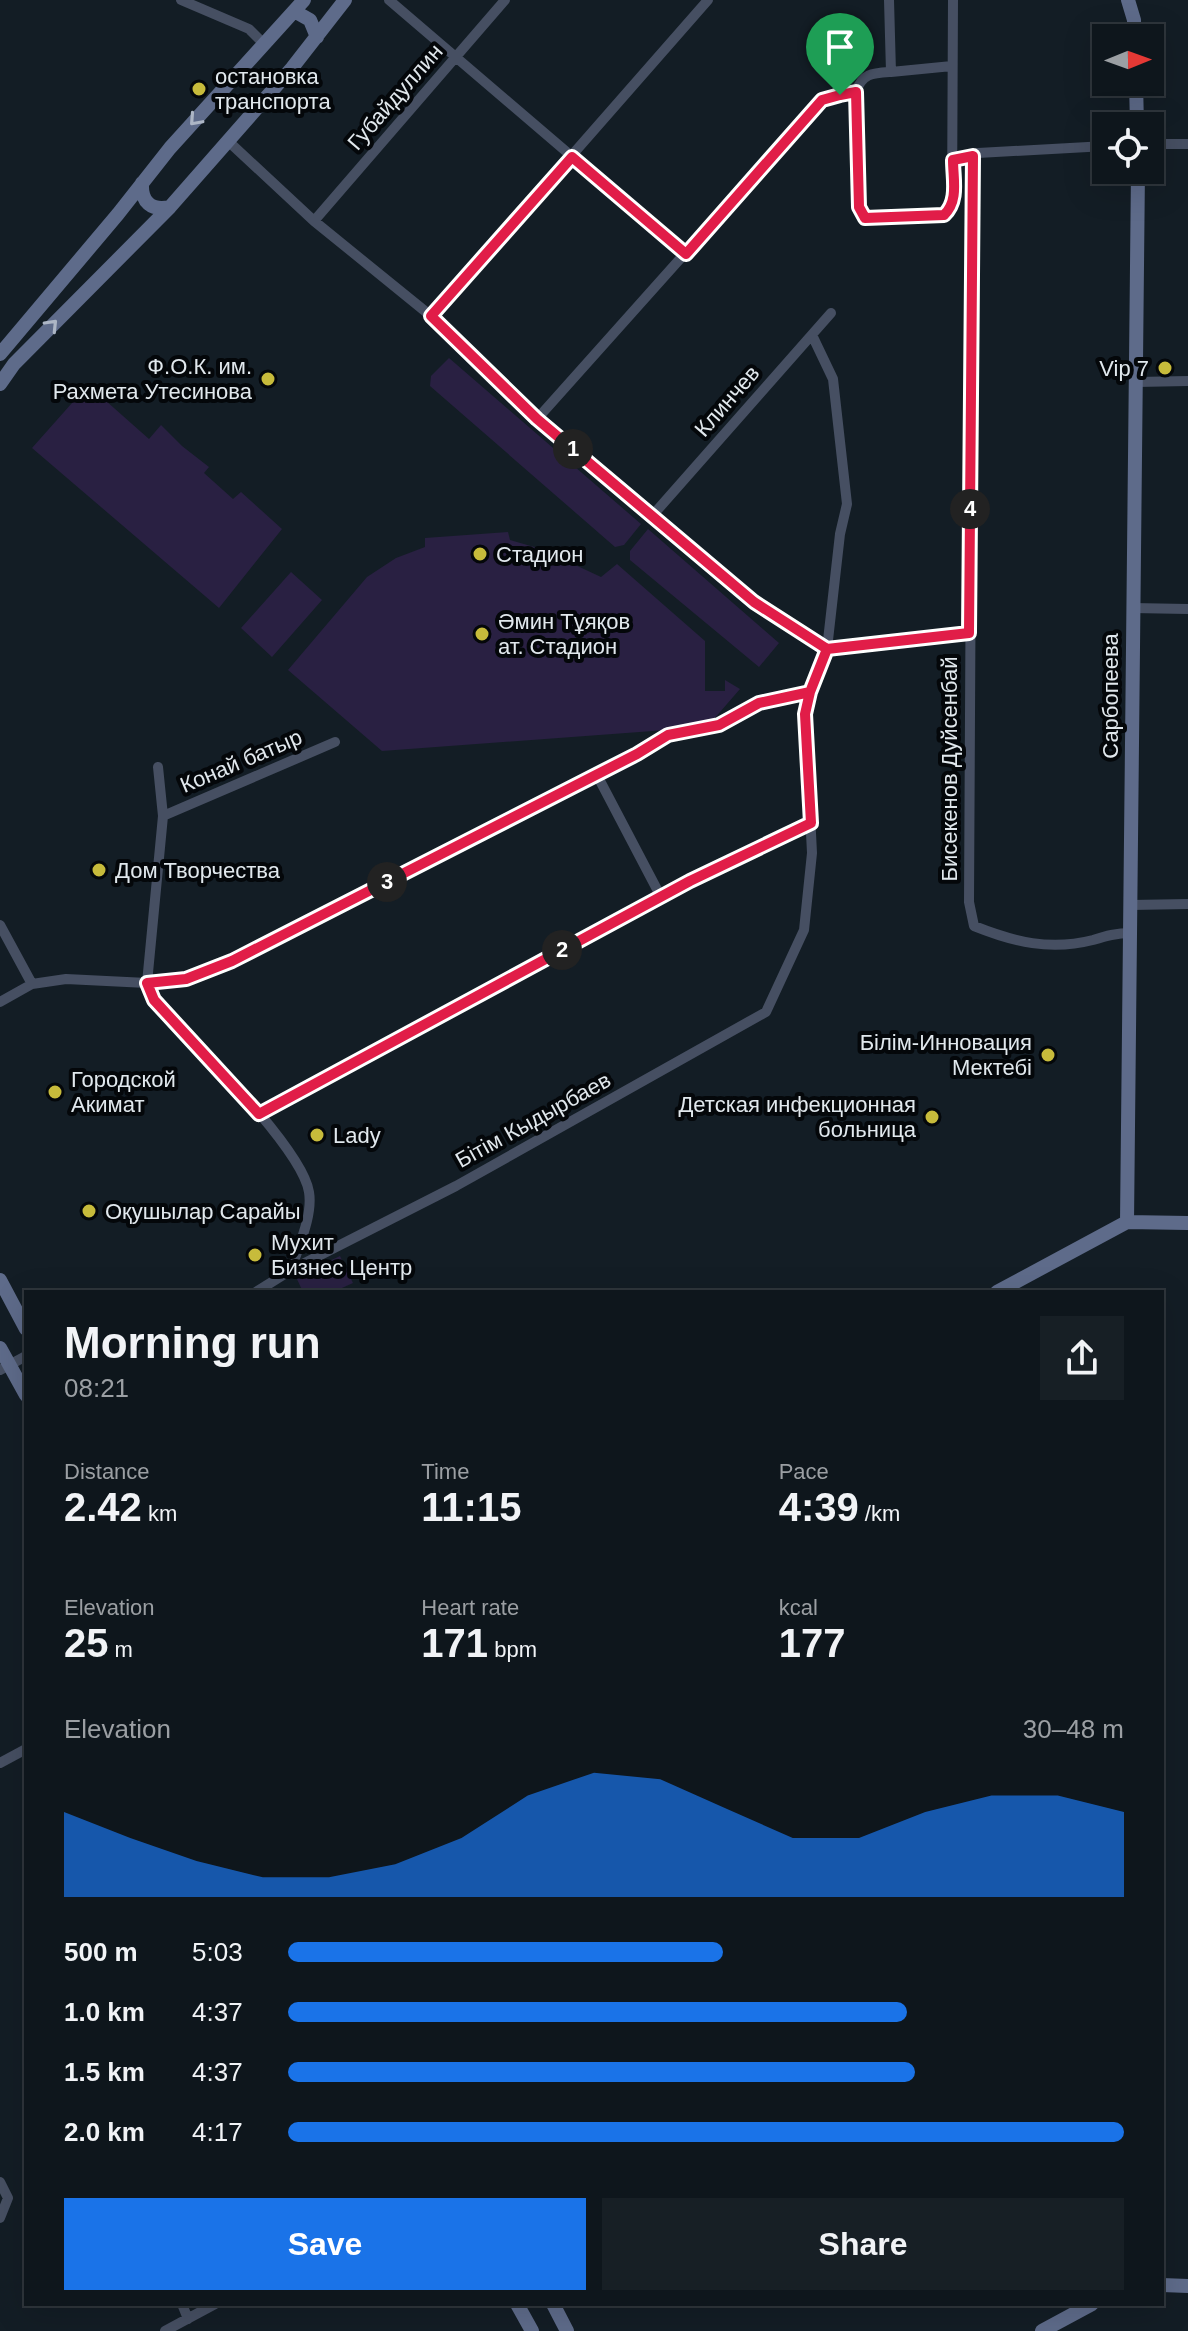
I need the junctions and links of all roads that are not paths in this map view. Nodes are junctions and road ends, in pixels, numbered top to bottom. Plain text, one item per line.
1 (181, 0) edge
2 (345, 0) edge
3 (389, 0) edge
4 (505, 0) edge
5 (708, 0) edge
6 (889, 0) edge
7 (953, 0) edge
8 (1128, 0) edge
9 (299, 6) edge
10 (1134, 24) edge
11 (317, 37) junction
12 (264, 44) junction
13 (455, 58) junction
14 (952, 66) junction
15 (891, 72) junction
16 (856, 92) junction
17 (228, 141) junction
18 (1164, 144) edge
19 (1188, 144) edge
20 (1092, 147) edge
21 (973, 156) junction
22 (572, 157) junction
23 (953, 160) junction
24 (142, 183) junction
25 (1138, 184) edge
26 (170, 207) junction
27 (314, 221) junction
28 (686, 254) junction
29 (831, 313) dead end
30 (431, 316) junction
31 (812, 335) junction
32 (0, 354) edge
33 (1188, 381) edge
34 (1137, 382) junction
35 (0, 384) edge
36 (537, 419) junction
37 (652, 516) junction
38 (1132, 608) junction
39 (1188, 609) edge
40 (969, 633) junction
41 (827, 649) junction
42 (810, 692) junction
43 (335, 742) dead end
44 (158, 767) dead end
45 (597, 775) junction
46 (163, 816) junction
47 (811, 823) junction
48 (661, 897) junction
49 (1188, 904) edge
50 (1131, 905) junction
51 (0, 925) edge
52 (1131, 933) junction
53 (147, 983) junction
54 (32, 984) junction
55 (0, 1002) edge
56 (259, 1114) junction
57 (1127, 1222) junction
58 (1188, 1223) edge
59 (291, 1270) junction
60 (0, 1280) edge
61 (259, 1290) edge
62 (1001, 1290) edge
63 (24, 1325) edge
64 (0, 1348) edge
65 (24, 1357) edge
66 (5, 1367) edge
67 (24, 1392) edge
68 (24, 1750) edge
69 (0, 1763) edge
70 (0, 2182) edge
71 (0, 2218) edge
72 (1164, 2285) edge
73 (1188, 2286) edge
74 (183, 2306) edge
75 (211, 2306) edge
76 (518, 2306) edge
77 (554, 2306) edge
78 (1088, 2306) edge
79 (188, 2319) junction
80 (165, 2331) edge
81 (532, 2331) edge
82 (567, 2331) edge
83 (1042, 2331) edge

1 - 12 street
2 - 11 street
3 - 13 street
4 - 13 street, Губайдуллин
5 - 22 street
6 - 15 street
7 - 14 street
8 - 10 street
9 - 11 street
9 - 12 street
11 - 17 street
12 -> 24 street
13 - 22 street
13 - 27 street, Губайдуллин
14 - 15 street
14 - 23 street
15 - 16 street
16 - 23 street
16 - 28 street
17 - 26 street
17 - 27 street
18 - 19 street
20 - 21 street
21 - 23 street
21 - 40 street, Бисекенов Дуйсенбай
22 - 28 street
22 - 30 street
24 - 26 street
24 - 32 street
25 - 34 street, Сарбопеева
35 -> 26 street
27 - 30 street
28 - 36 street
29 - 31 street, Клинчев
30 - 36 street
31 - 37 street, Клинчев
31 - 41 street, Бiтiм Кыдырбаев
33 - 34 street
34 - 38 street, Сарбопеева
36 - 37 street
37 - 41 street
38 - 39 street
38 - 50 street, Сарбопеева
40 - 41 street
40 - 52 street, Бисекенов Дуйсенбай
41 - 42 street, Бiтiм Кыдырбаев
42 - 45 street
42 - 47 street, Бiтiм Кыдырбаев
43 - 46 street, Конай батыр
44 - 46 street
45 - 48 street
45 - 53 street
46 - 53 street
47 - 48 street
47 - 59 street, Бiтiм Кыдырбаев
48 - 56 street
49 - 50 street
50 - 52 street, Сарбопеева
51 - 54 street
52 - 57 street, Сарбопеева
53 - 54 street
53 - 56 street
54 - 55 street
56 - 59 street
57 - 58 street
57 - 62 street
59 - 61 street, Бiтiм Кыдырбаев
60 - 63 street
64 - 66 street
65 - 66 street
66 - 67 street
68 - 69 street
70 - 71 street
72 - 73 street
74 - 79 street
75 - 79 street
76 - 81 street
77 - 82 street
78 - 83 street
79 - 80 street

